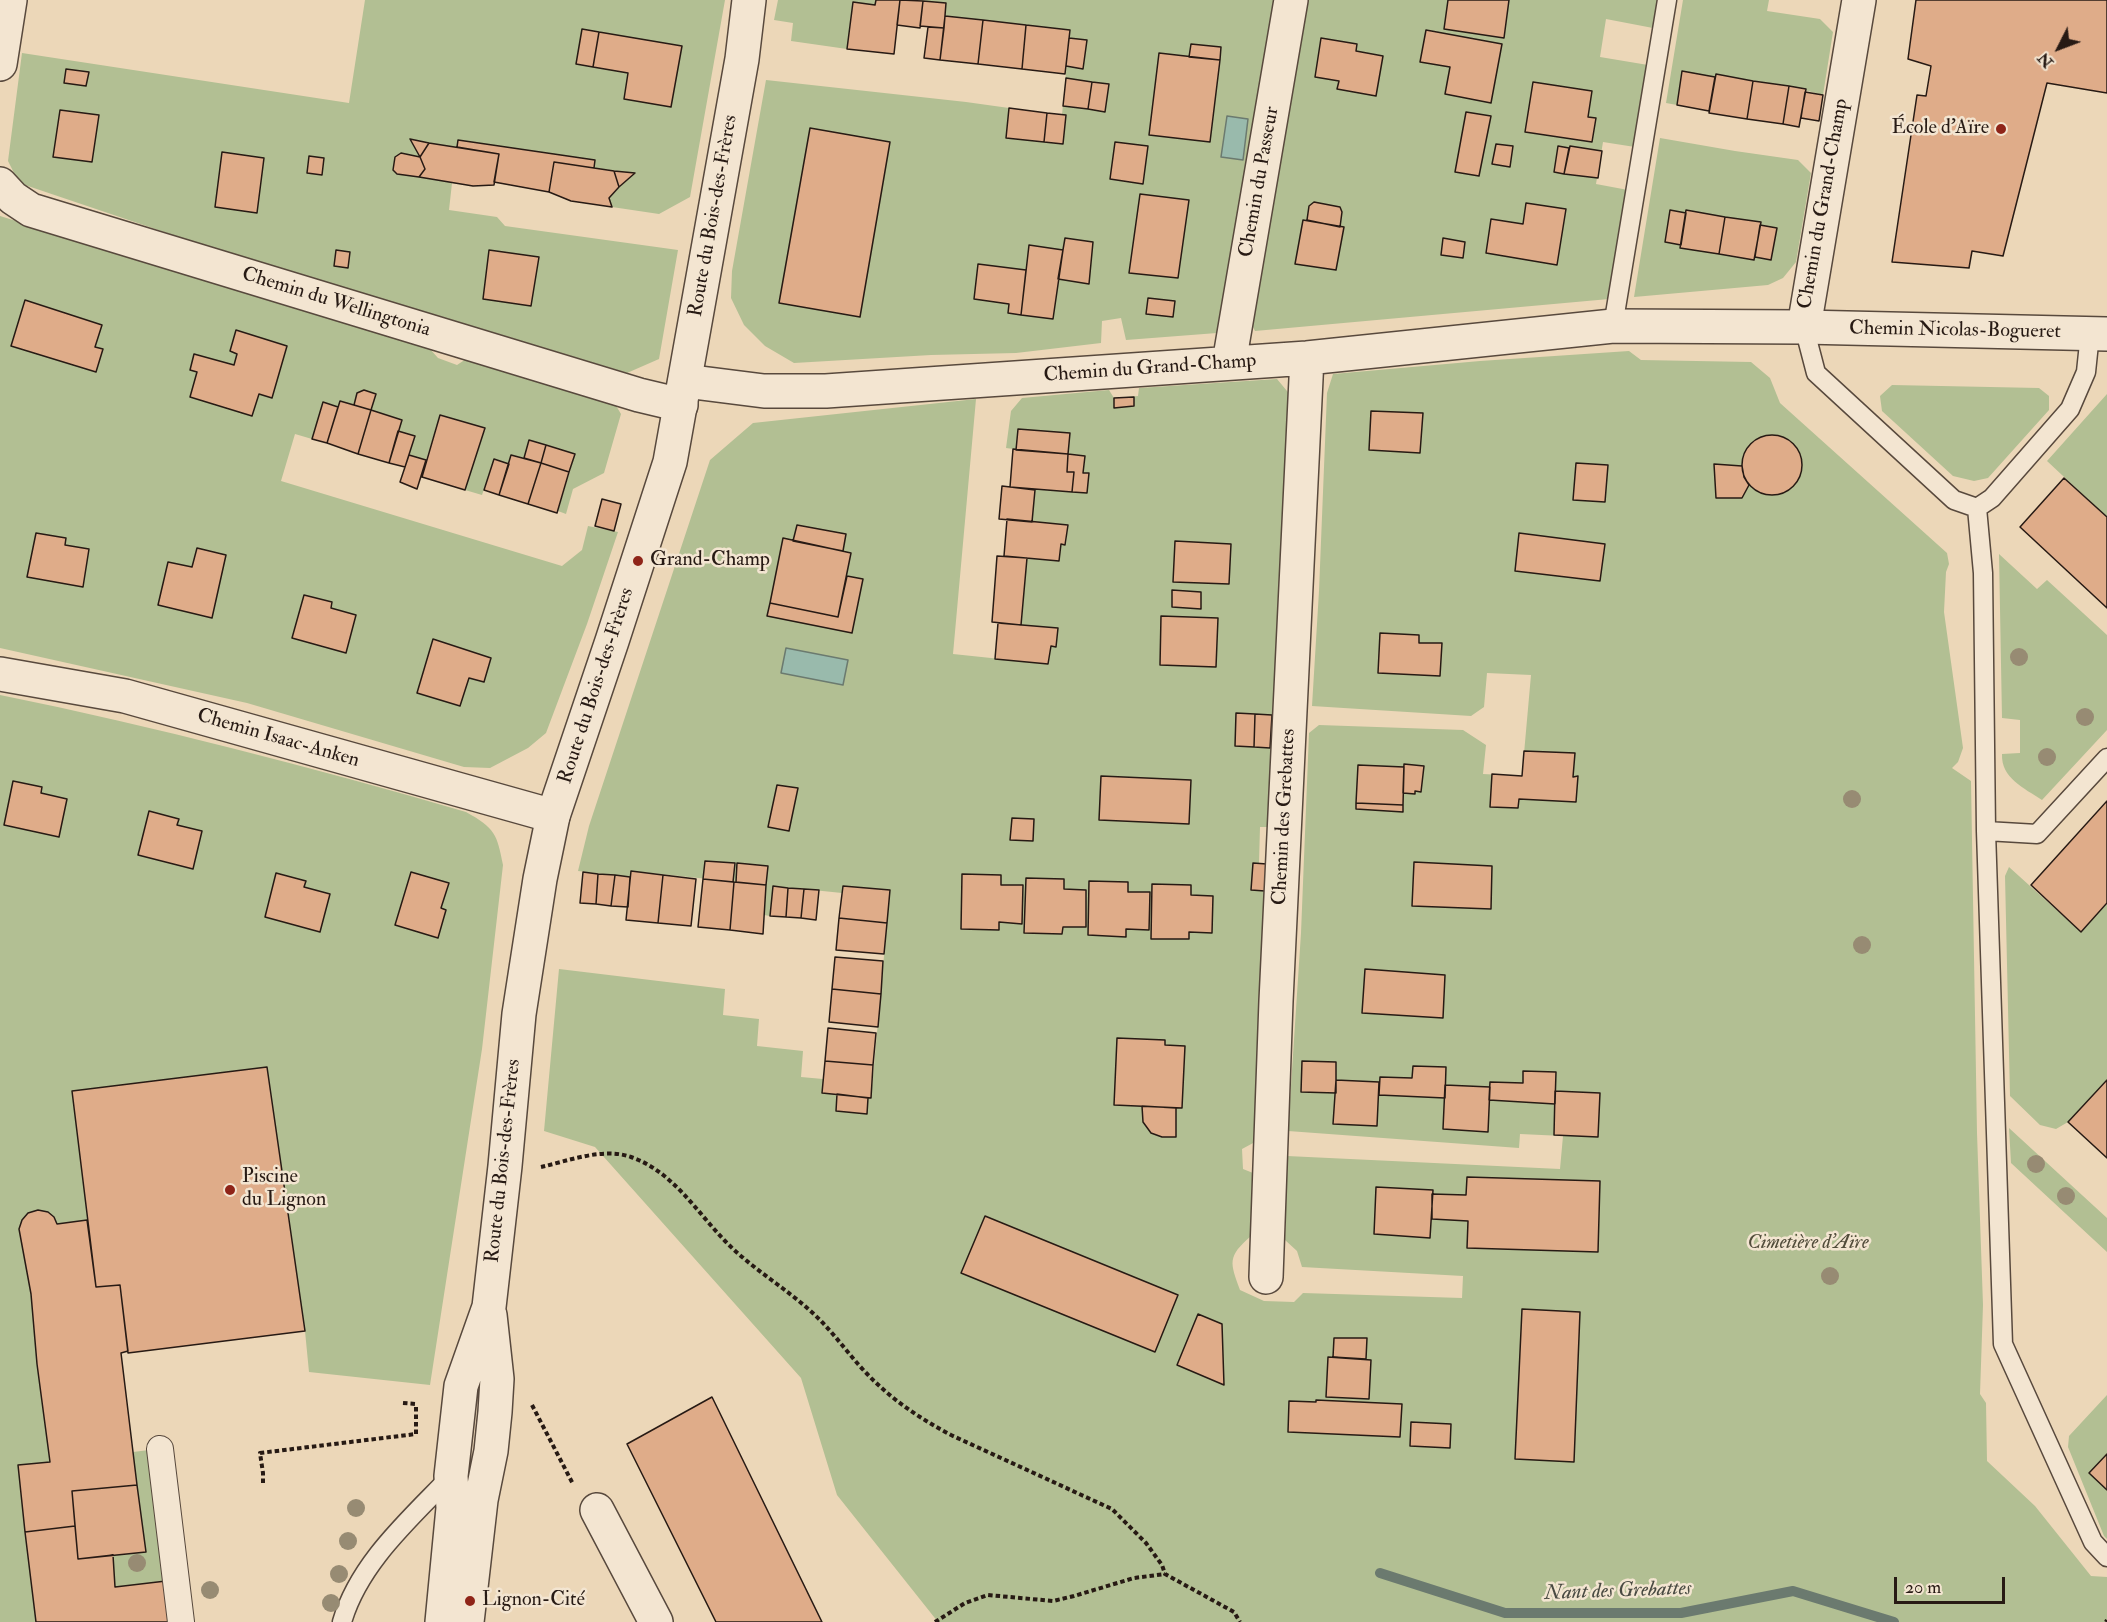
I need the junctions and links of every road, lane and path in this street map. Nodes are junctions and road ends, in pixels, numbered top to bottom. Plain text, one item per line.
1 (10, 0) edge
2 (749, 0) edge
3 (1291, 0) edge
4 (1667, 0) edge
5 (1859, 0) edge
6 (0, 64) edge
7 (0, 184) edge
8 (1613, 326) junction
9 (1804, 327) junction
10 (2098, 334) edge
11 (1308, 358) junction
12 (1229, 363) junction
13 (683, 393) junction
14 (1977, 508) junction
15 (0, 674) edge
16 (2107, 758) edge
17 (553, 816) junction
18 (1986, 831) junction
19 (535, 1168) dead end
20 (1266, 1276) dead end
21 (489, 1307) junction
22 (527, 1396) dead end
23 (416, 1404) dead end
24 (160, 1449) dead end
25 (451, 1476) junction
26 (263, 1483) dead end
27 (597, 1510) joint
28 (2107, 1557) edge
29 (1165, 1574) junction
30 (181, 1622) edge
31 (342, 1622) edge
32 (442, 1622) edge
33 (467, 1622) edge
34 (656, 1622) edge
35 (935, 1622) edge
36 (1240, 1622) edge

1 - 6 street
2 - 13 street, Route du Bois-des-Frères
3 - 12 street, Chemin du Passeur
4 - 8 lane
5 - 9 street, Chemin du Grand-Champ
7 - 13 street, Chemin du Wellingtonia
8 - 9 street, Chemin du Grand-Champ
8 - 11 street, Chemin du Grand-Champ
9 - 10 street, Chemin Nicolas-Bogueret
9 - 14 lane
10 - 14 lane
11 - 12 street, Chemin du Grand-Champ
11 - 20 street, Chemin des Grebattes
12 - 13 street, Chemin du Grand-Champ
13 - 17 street, Route du Bois-des-Frères
14 - 18 lane
15 - 17 street, Chemin Isaac-Anken
16 - 18 lane
17 - 21 street, Route du Bois-des-Frères
18 - 28 lane
19 - 29 path
21 - 25 street, Route du Bois-des-Frères
21 - 33 street, Route du Bois-des-Frères
22 - 27 path
23 - 26 path
24 - 30 street
25 - 31 lane
25 - 32 street, Route du Bois-des-Frères
27 - 34 street
29 - 35 path
29 - 36 path

